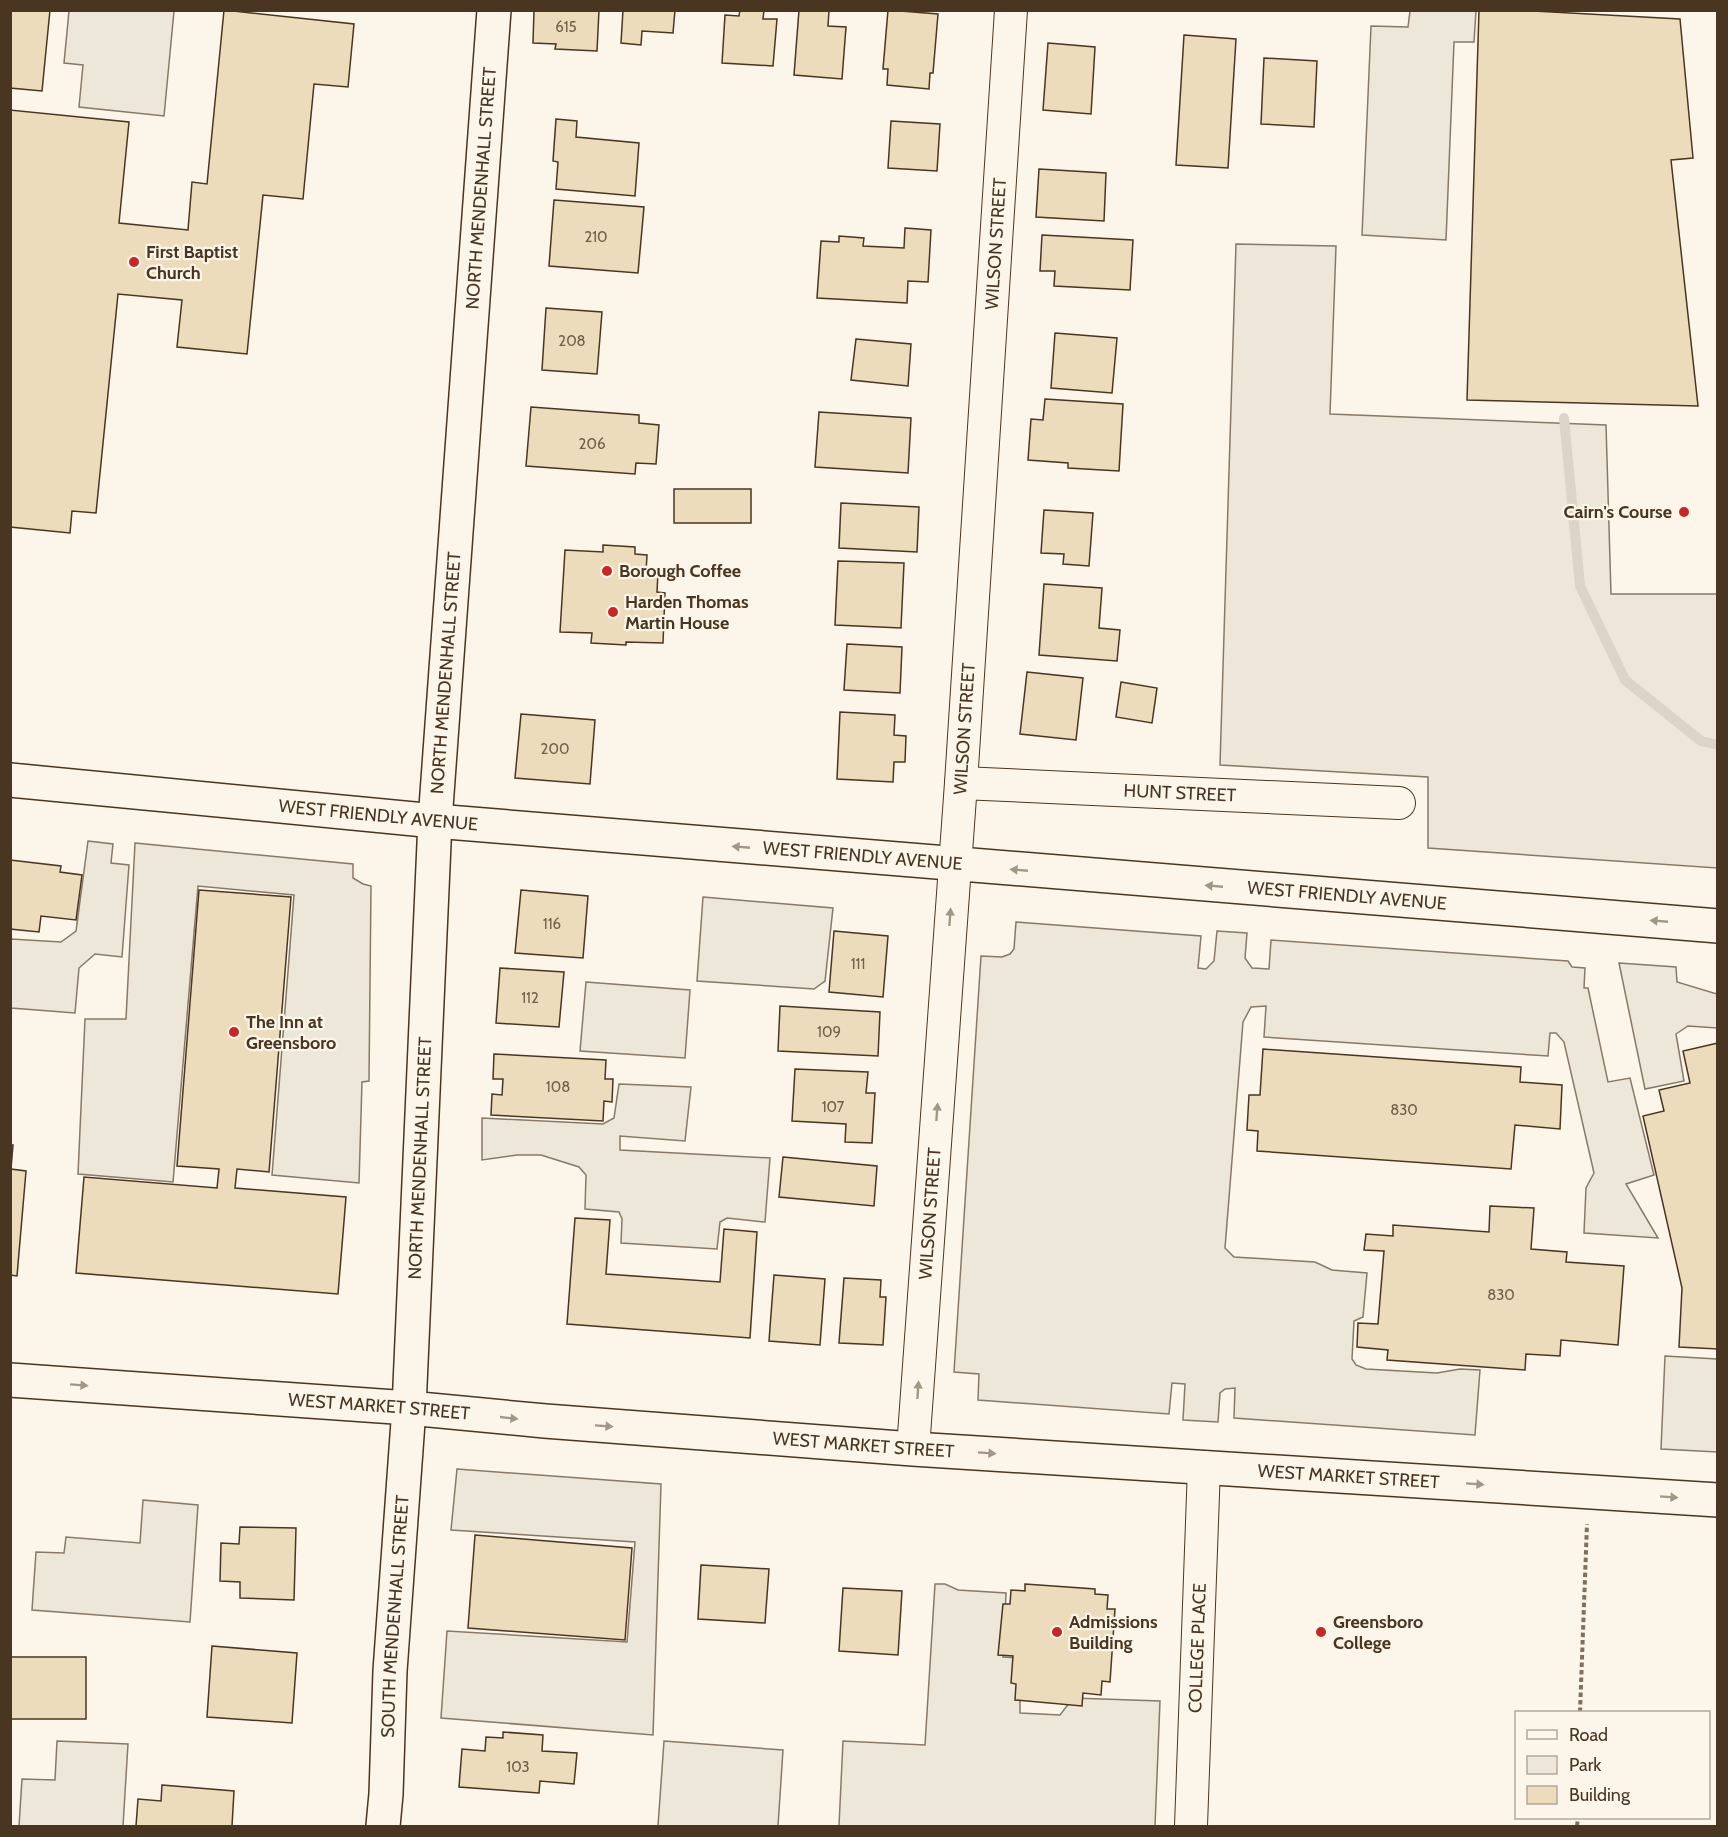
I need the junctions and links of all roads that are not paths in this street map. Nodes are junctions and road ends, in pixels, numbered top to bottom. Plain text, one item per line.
1 (494, 10) edge
2 (1011, 10) edge
3 (10, 780) edge
4 (961, 783) junction
5 (1399, 803) dead end
6 (435, 821) junction
7 (954, 865) junction
8 (1718, 926) edge
9 (10, 1380) edge
10 (409, 1408) junction
11 (913, 1449) junction
12 (1204, 1467) junction
13 (1718, 1500) edge
14 (383, 1827) edge
15 (1191, 1827) edge

1 - 6 main road, NORTH MENDENHALL STREET
2 - 4 street, WILSON STREET
3 - 6 main road, WEST FRIENDLY AVENUE
4 - 5 street, HUNT STREET
4 - 7 street, WILSON STREET
7 -> 6 main road, WEST FRIENDLY AVENUE
6 - 10 main road, NORTH MENDENHALL STREET
8 -> 7 main road, WEST FRIENDLY AVENUE
11 -> 7 street, WILSON STREET
9 -> 10 main road, WEST MARKET STREET
10 -> 11 main road, WEST MARKET STREET
10 - 14 main road, SOUTH MENDENHALL STREET
11 -> 12 main road, WEST MARKET STREET
12 -> 13 main road, WEST MARKET STREET
12 - 15 street, COLLEGE PLACE

